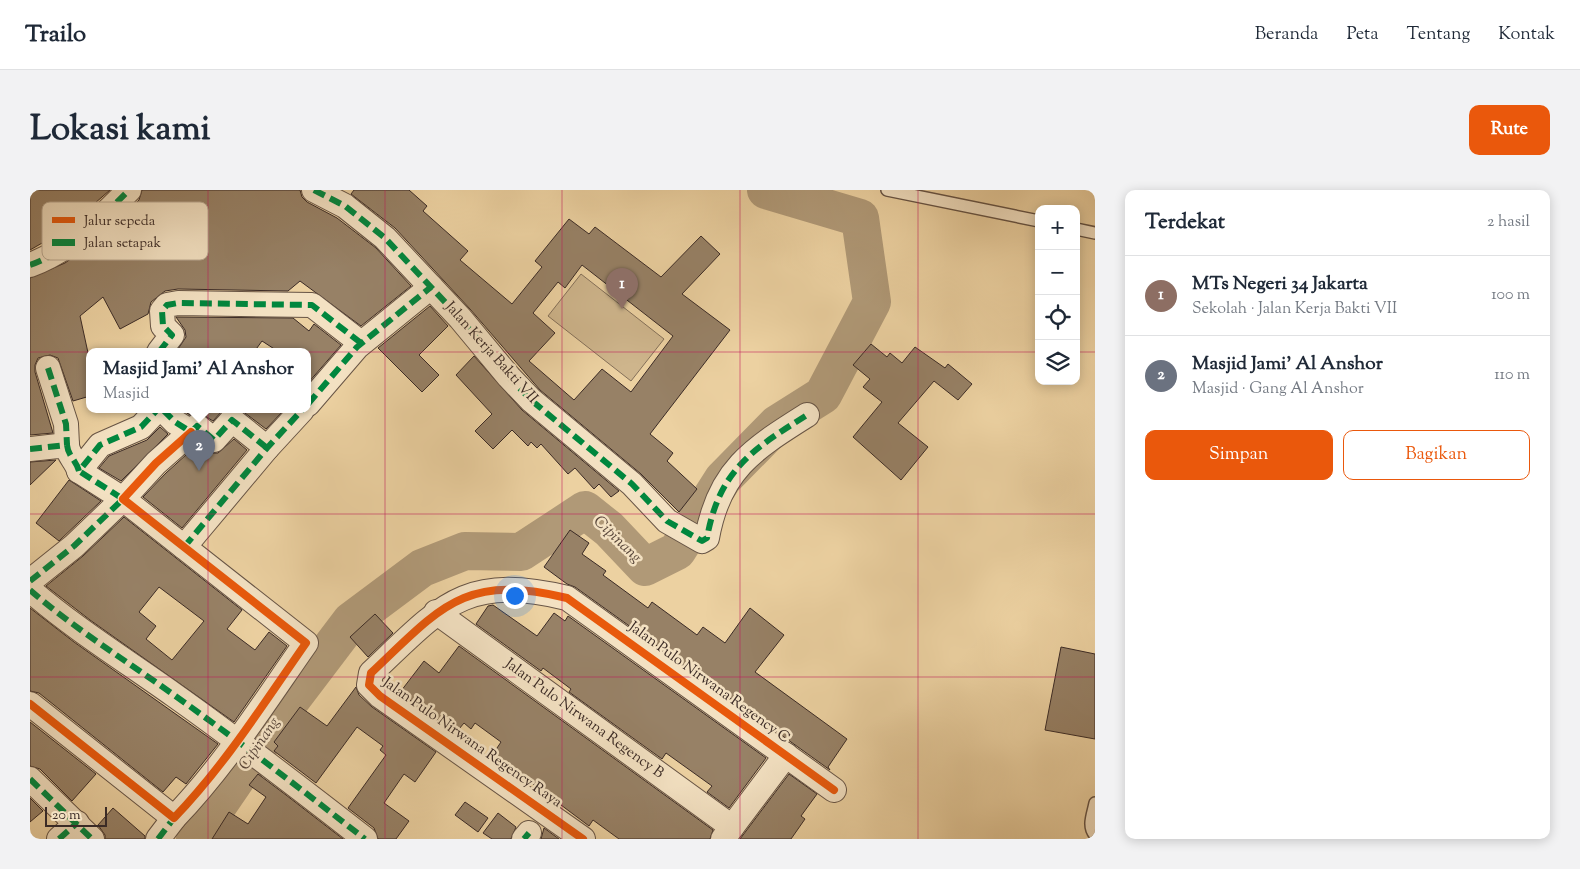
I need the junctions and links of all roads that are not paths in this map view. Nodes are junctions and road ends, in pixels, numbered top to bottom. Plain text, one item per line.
1 (129, 190) edge
2 (314, 190) edge
3 (887, 190) edge
4 (117, 202) edge
5 (1035, 220) edge
6 (1080, 230) edge
7 (1095, 233) edge
8 (42, 260) edge
9 (30, 265) edge
10 (431, 287) junction
11 (362, 343) junction
12 (162, 348) edge
13 (48, 368) dead end
14 (311, 401) edge
15 (153, 413) edge
16 (166, 413) edge
17 (299, 413) edge
18 (807, 415) dead end
19 (191, 432) junction
20 (67, 445) junction
21 (267, 448) junction
22 (30, 449) edge
23 (79, 471) junction
24 (123, 499) junction
25 (184, 547) junction
26 (30, 581) edge
27 (30, 590) edge
28 (567, 598) joint
29 (436, 612) junction
30 (30, 704) edge
31 (240, 744) junction
32 (786, 755) junction
33 (30, 779) edge
34 (834, 790) dead end
35 (1095, 803) edge
36 (174, 818) junction
37 (85, 831) edge
38 (728, 833) edge
39 (1095, 835) edge
40 (58, 839) edge
41 (158, 839) edge
42 (365, 839) edge
43 (583, 839) edge

1 - 4 street
2 - 10 street, Jalan Kerja Bakti VII
3 - 5 lane
6 - 7 lane
8 - 9 street
10 - 11 street
10 - 18 street, Jalan Kerja Bakti VII
11 - 12 street
11 - 14 street
13 - 20 street
15 - 23 street
16 - 19 street
17 - 21 street
19 - 21 street
19 - 24 street
20 - 22 street
20 - 23 street
21 - 25 street
23 - 24 street
24 - 25 street
24 - 26 street
25 - 31 street
27 - 31 street
28 - 29 street, Jalan Pulo Nirwana Regency Raya
28 - 32 street, Jalan Pulo Nirwana Regency C
29 - 38 street, Jalan Pulo Nirwana Regency B
29 - 43 street, Jalan Pulo Nirwana Regency Raya
30 - 36 street
31 - 36 street
31 - 42 street
32 - 34 street, Jalan Pulo Nirwana Regency C
32 - 38 street
33 - 37 street
35 - 39 lane
36 - 41 street
37 - 40 street

